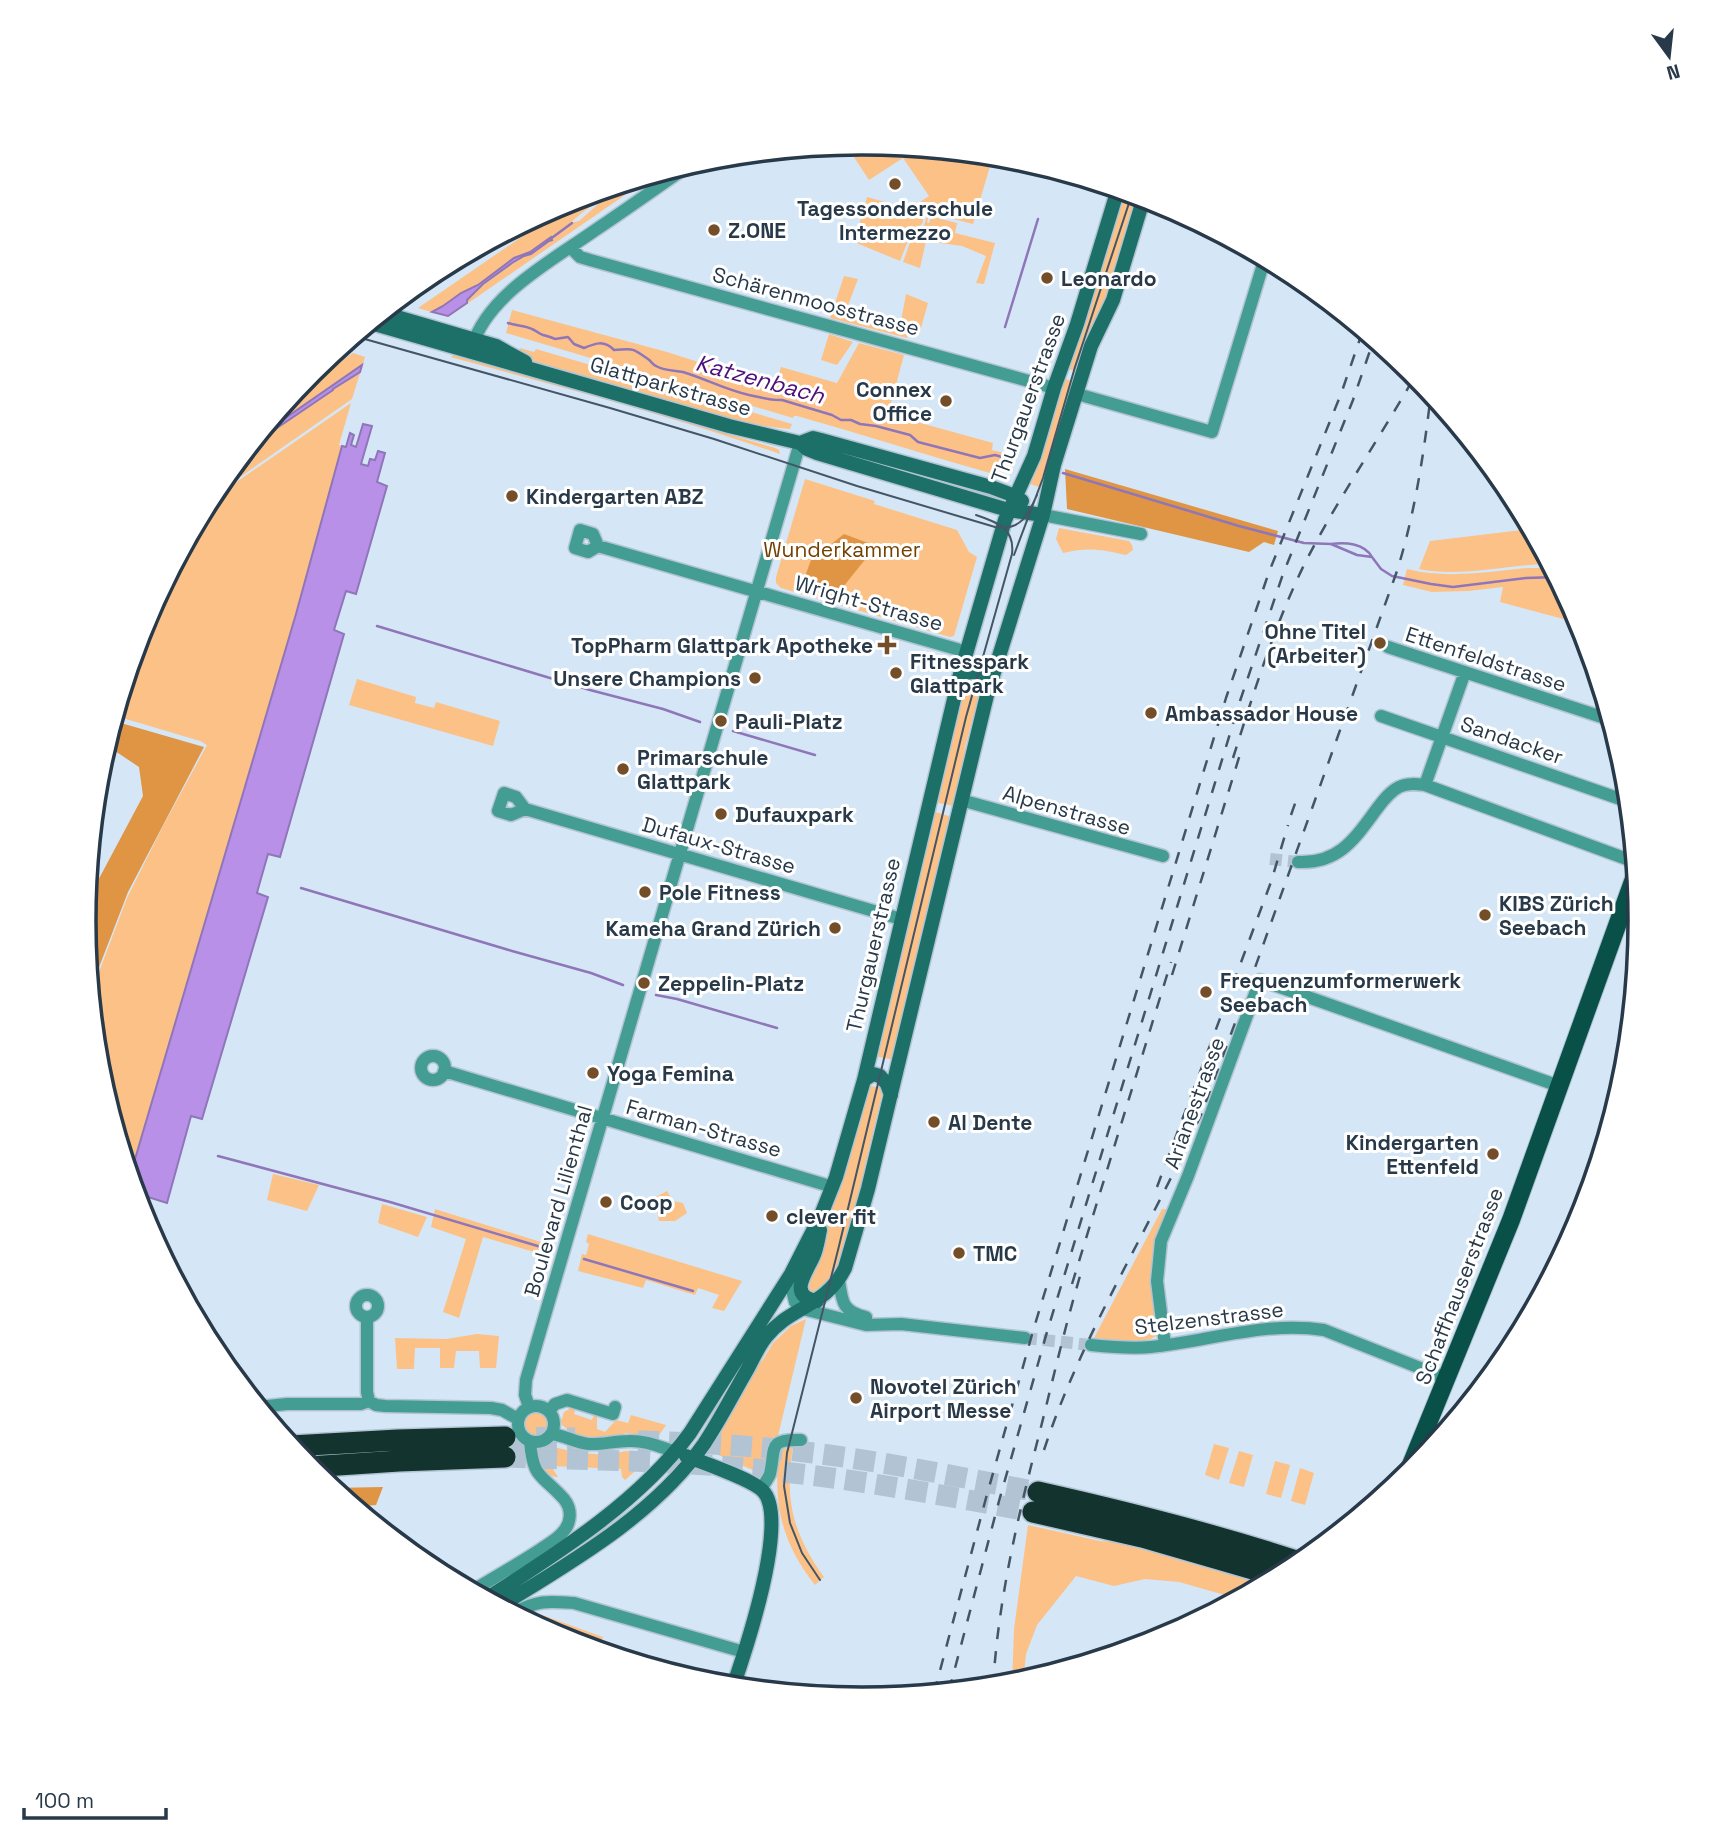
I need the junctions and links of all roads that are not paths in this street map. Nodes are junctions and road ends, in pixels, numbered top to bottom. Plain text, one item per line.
1 (668, 180) edge
2 (1115, 198) edge
3 (1141, 208) edge
4 (571, 248) junction
5 (1262, 268) edge
6 (393, 317) edge
7 (382, 325) edge
8 (472, 346) junction
9 (1054, 388) junction
10 (1077, 394) junction
11 (800, 443) junction
12 (1012, 503) junction
13 (1043, 515) junction
14 (1141, 534) dead end
15 (598, 546) dead end
16 (757, 591) junction
17 (1388, 647) dead end
18 (967, 652) junction
19 (1465, 672) junction
20 (959, 677) junction
21 (987, 695) junction
22 (1381, 716) dead end
23 (1601, 717) edge
24 (1443, 737) junction
25 (1425, 785) junction
26 (1618, 798) edge
27 (961, 800) junction
28 (525, 809) dead end
29 (680, 854) junction
30 (1163, 856) dead end
31 (1626, 859) edge
32 (1298, 862) tunnel mouth
33 (1628, 895) edge
34 (901, 919) junction
35 (444, 1071) dead end
36 (864, 1080) junction
37 (1559, 1087) junction
38 (891, 1096) junction
39 (602, 1118) junction
40 (833, 1187) junction
41 (821, 1215) junction
42 (816, 1242) junction
43 (839, 1280) junction
44 (817, 1301) junction
45 (803, 1309) junction
46 (367, 1317) dead end
47 (901, 1324) junction
48 (1025, 1338) tunnel mouth
49 (1091, 1345) tunnel mouth
50 (1165, 1345) junction
51 (1448, 1379) junction
52 (369, 1401) junction
53 (269, 1406) edge
54 (529, 1407) junction
55 (615, 1407) dead end
56 (549, 1411) junction
57 (518, 1419) junction
58 (551, 1434) junction
59 (1428, 1438) edge
60 (801, 1440) dead end
61 (530, 1441) junction
62 (304, 1445) edge
63 (676, 1451) junction
64 (693, 1459) junction
65 (324, 1466) edge
66 (761, 1489) junction
67 (1288, 1559) edge
68 (1265, 1573) edge
69 (481, 1586) edge
70 (495, 1593) edge
71 (508, 1601) edge
72 (523, 1608) edge
73 (744, 1652) junction
74 (736, 1677) edge

1 - 4 street
2 - 9 main road, Thurgauerstrasse
3 - 10 main road, Thurgauerstrasse
4 - 8 street
4 - 9 street, Schärenmoosstrasse
5 - 10 street
6 - 8 main road, Glattparkstrasse
7 - 8 main road, Glattparkstrasse
8 - 11 main road, Glattparkstrasse
9 - 12 main road, Thurgauerstrasse
10 - 13 main road, Thurgauerstrasse
11 - 12 main road, Glattparkstrasse
11 - 16 street, Boulevard Lilienthal
12 - 13 main road, Glattparkstrasse
12 - 18 main road, Thurgauerstrasse
13 - 14 street
13 - 21 main road, Thurgauerstrasse
15 - 16 street, Wright-Strasse
16 - 18 street, Wright-Strasse
16 - 29 street, Boulevard Lilienthal
17 - 19 street, Ettenfeldstrasse
18 - 20 main road, Thurgauerstrasse
19 - 23 street, Ettenfeldstrasse
19 - 24 street
20 - 21 main road
20 - 34 main road, Thurgauerstrasse
21 - 27 main road, Thurgauerstrasse
22 - 24 street, Sandacker
24 - 25 street
24 - 26 street, Sandacker
25 - 31 street
25 - 32 street
27 - 30 street, Alpenstrasse
27 - 38 main road, Thurgauerstrasse
28 - 29 street, Dufaux-Strasse
29 - 34 street, Dufaux-Strasse
29 - 39 street, Boulevard Lilienthal
33 - 37 main road, Schaffhauserstrasse
34 - 36 main road, Thurgauerstrasse
35 - 39 street, Farman-Strasse
36 - 38 main road
36 - 40 main road, Thurgauerstrasse
37 - 50 street, Arianestrasse
37 - 51 main road, Schaffhauserstrasse
38 - 43 main road, Thurgauerstrasse
39 - 40 street, Farman-Strasse
39 - 54 street, Boulevard Lilienthal
40 - 41 main road, Thurgauerstrasse
41 - 42 main road
41 - 63 main road, Thurgauerstrasse
42 - 44 main road
42 - 45 street
43 - 44 main road, Thurgauerstrasse
43 - 47 street
44 - 45 main road, Thurgauerstrasse
45 - 47 street
45 - 64 main road, Thurgauerstrasse
46 - 52 street
47 - 48 street
49 - 50 street, Stelzenstrasse
50 - 51 street, Stelzenstrasse
51 - 59 main road, Schaffhauserstrasse
52 - 53 street
52 - 57 street
54 - 56 street
54 - 57 street
55 - 56 street
56 - 58 street
57 - 61 street
58 - 61 street
58 - 63 street
60 - 66 street
61 - 69 street
62 - 65 highway
63 - 64 main road
63 - 70 main road, Thurgauerstrasse
64 - 66 main road
64 - 71 main road, Thurgauerstrasse
66 - 73 main road
67 - 68 highway
72 - 73 street
73 - 74 main road

